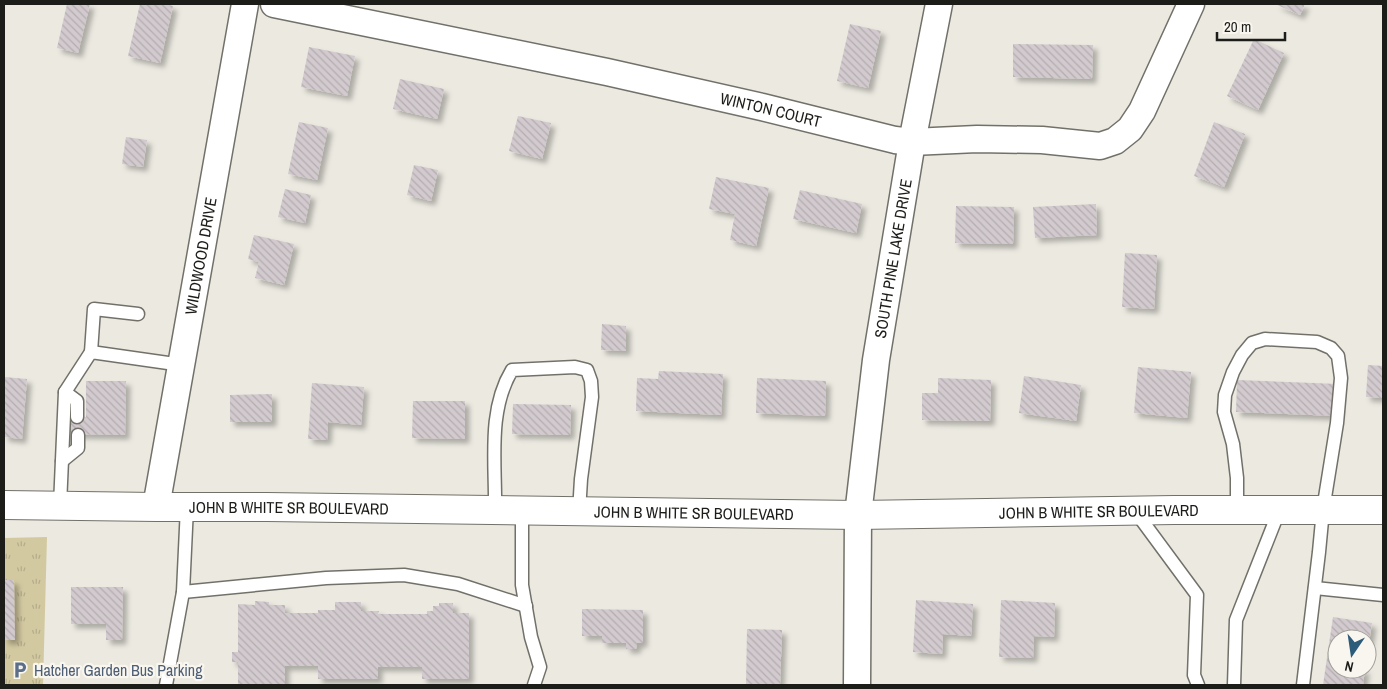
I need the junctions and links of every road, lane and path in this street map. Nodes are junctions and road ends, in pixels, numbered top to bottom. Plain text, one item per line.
1 (245, 4) edge
2 (274, 4) edge
3 (939, 4) edge
4 (1191, 4) edge
5 (912, 142) junction
6 (138, 314) dead end
7 (91, 352) junction
8 (182, 365) junction
9 (65, 392) junction
10 (77, 417) dead end
11 (78, 434) dead end
12 (62, 461) junction
13 (4, 505) edge
14 (60, 505) junction
15 (156, 507) junction
16 (187, 507) junction
17 (1237, 510) junction
18 (1279, 510) junction
19 (1323, 510) junction
20 (1383, 510) edge
21 (495, 511) junction
22 (522, 511) junction
23 (1135, 511) junction
24 (579, 512) junction
25 (858, 515) junction
26 (1315, 588) junction
27 (184, 592) junction
28 (1383, 595) edge
29 (526, 606) junction
30 (166, 685) edge
31 (534, 685) edge
32 (857, 685) edge
33 (1198, 685) edge
34 (1234, 685) edge
35 (1303, 685) edge

1 - 8 street, WILDWOOD DRIVE
2 - 5 street, WINTON COURT
3 - 5 street, SOUTH PINE LAKE DRIVE
4 - 5 street, WINTON COURT
5 - 25 street, SOUTH PINE LAKE DRIVE
6 - 7 lane
7 - 8 lane
7 - 9 lane
8 - 15 street, WILDWOOD DRIVE
9 - 10 lane
9 - 12 lane
11 - 12 lane
12 - 14 lane
13 - 14 main road, JOHN B WHITE SR BOULEVARD
14 - 15 main road, JOHN B WHITE SR BOULEVARD
15 - 16 main road, JOHN B WHITE SR BOULEVARD
16 - 21 main road, JOHN B WHITE SR BOULEVARD
16 - 27 lane
17 - 18 main road, JOHN B WHITE SR BOULEVARD
17 - 19 lane
17 - 23 main road, JOHN B WHITE SR BOULEVARD
18 - 19 main road, JOHN B WHITE SR BOULEVARD
18 - 34 lane
19 - 20 main road, JOHN B WHITE SR BOULEVARD
19 - 26 lane
21 - 22 main road, JOHN B WHITE SR BOULEVARD
21 - 24 lane
22 - 24 main road, JOHN B WHITE SR BOULEVARD
22 - 29 lane
23 - 25 main road, JOHN B WHITE SR BOULEVARD
23 - 33 lane
24 - 25 main road, JOHN B WHITE SR BOULEVARD
25 - 32 street, SOUTH PINE LAKE DRIVE
26 - 28 lane
26 - 35 lane
27 - 29 lane
27 - 30 lane
29 - 31 lane

